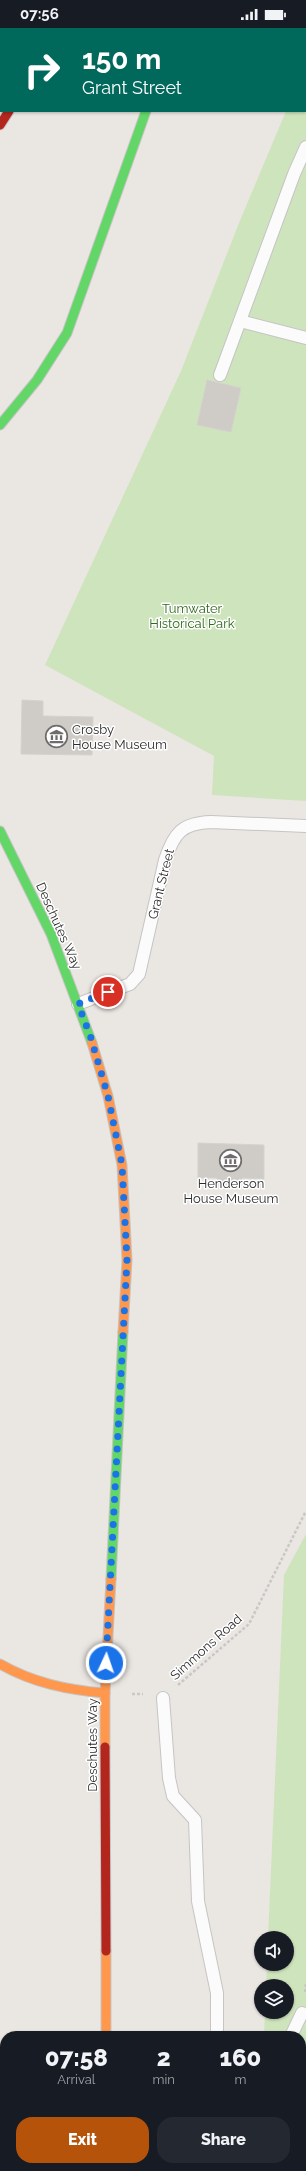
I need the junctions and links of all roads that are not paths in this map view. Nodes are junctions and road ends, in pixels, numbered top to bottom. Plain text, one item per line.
1 (8, 112) edge
2 (146, 112) edge
3 (0, 125) edge
4 (306, 148) edge
5 (240, 321) junction
6 (306, 338) edge
7 (220, 375) dead end
8 (0, 425) edge
9 (306, 826) edge
10 (0, 831) edge
11 (78, 1004) junction
12 (0, 1664) edge
13 (105, 1693) junction
14 (163, 1698) road end
15 (302, 2013) dead end
16 (106, 2031) edge
17 (218, 2031) edge
18 (293, 2031) edge

1 - 3 main road
2 - 8 main road
4 - 5 lane
5 - 6 lane
5 - 7 lane
9 - 11 lane, Grant Street
10 - 11 main road, Deschutes Way
11 - 13 main road, Deschutes Way
12 - 13 main road
13 - 16 main road, Deschutes Way
14 - 17 lane
15 - 18 lane

